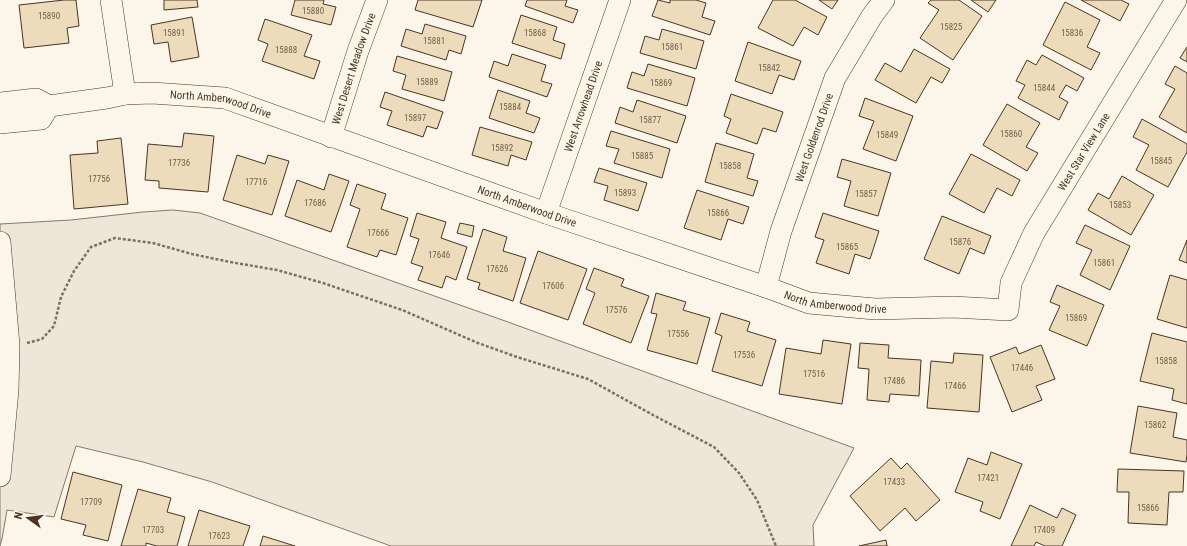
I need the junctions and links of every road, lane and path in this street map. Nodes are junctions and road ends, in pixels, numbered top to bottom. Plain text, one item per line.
1 (111, 0) edge
2 (377, 0) edge
3 (620, 0) edge
4 (884, 0) edge
5 (1176, 0) edge
6 (125, 94) junction
7 (0, 103) edge
8 (49, 106) junction
9 (0, 123) edge
10 (331, 137) junction
11 (546, 213) junction
12 (0, 242) edge
13 (766, 287) junction
14 (1008, 310) joint
15 (20, 344) dead end
16 (0, 476) edge
17 (776, 546) edge

1 - 6 street
2 - 10 street, West Desert Meadow Drive
3 - 11 street, West Arrowhead Drive
4 - 13 street, West Goldenrod Drive
5 - 14 street, West Star View Lane
6 - 8 street, North Amberwood Drive
6 - 10 street, North Amberwood Drive
7 - 8 street, North Amberwood Drive
8 - 9 street
10 - 11 street, North Amberwood Drive
11 - 13 street, North Amberwood Drive
12 - 16 street
13 - 14 street, North Amberwood Drive
15 - 17 path

